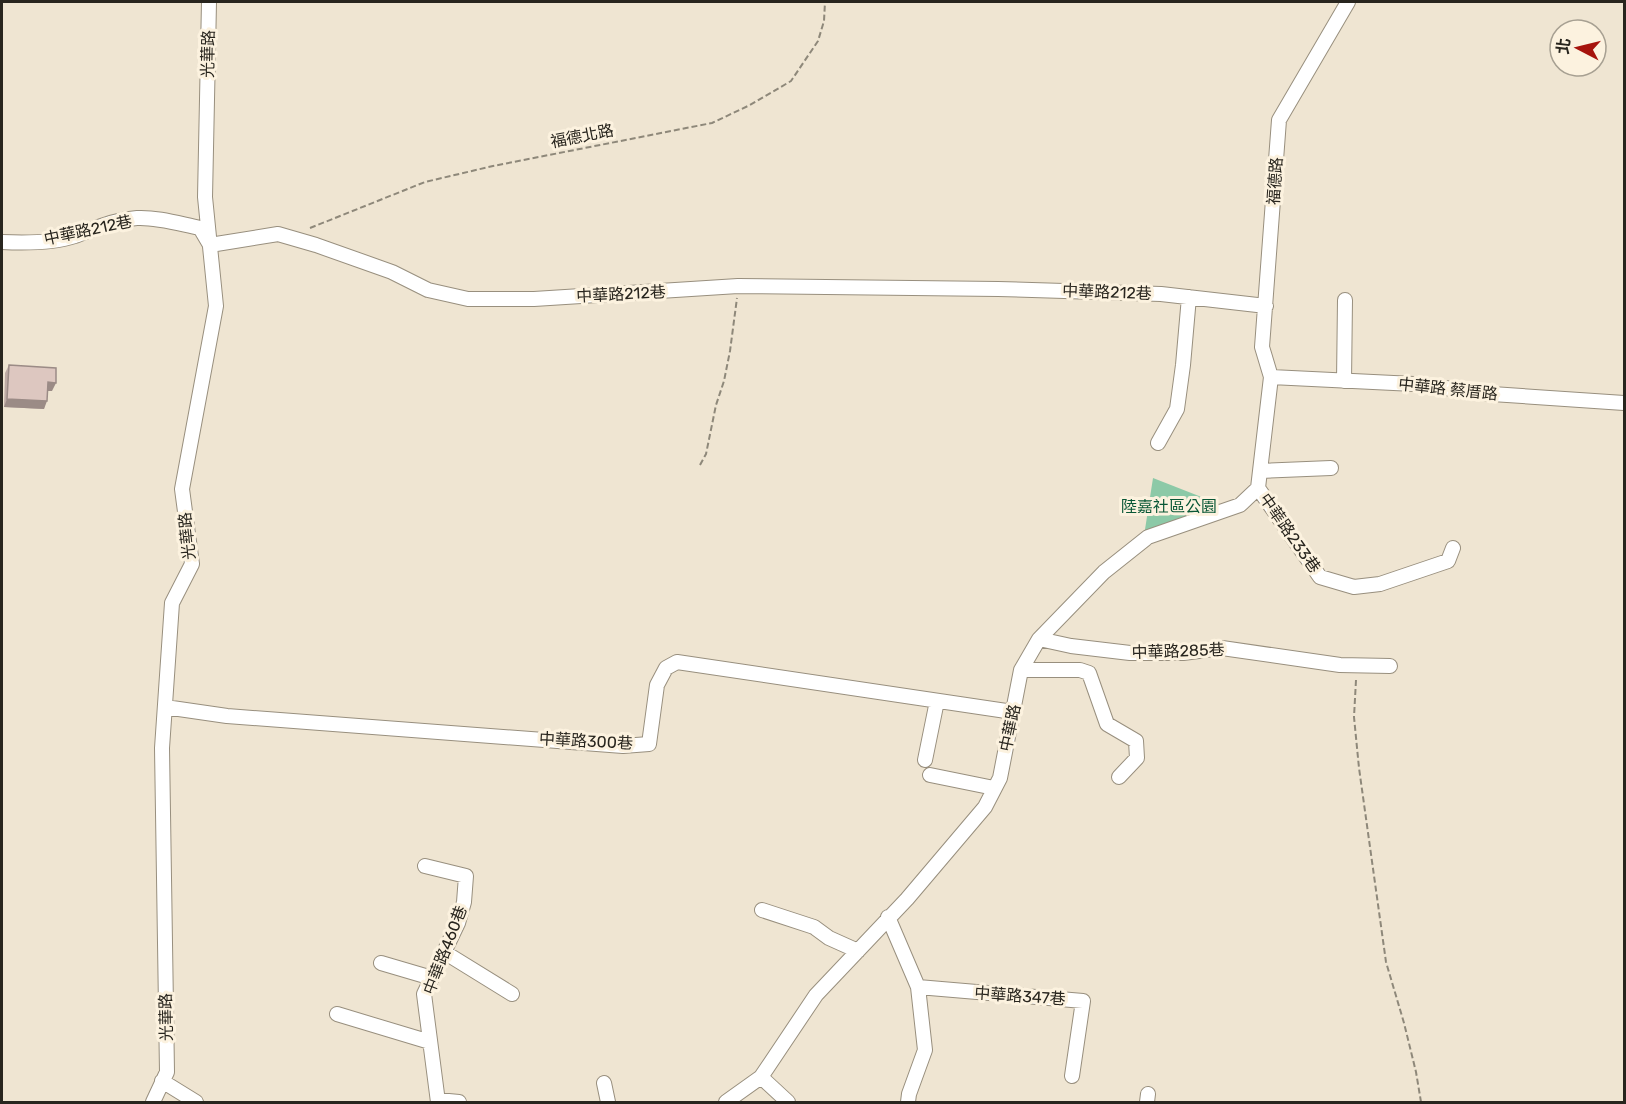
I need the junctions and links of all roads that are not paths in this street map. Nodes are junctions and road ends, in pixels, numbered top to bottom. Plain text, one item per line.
1 (209, 2) edge
2 (1348, 2) edge
3 (2, 242) edge
4 (210, 245) junction
5 (1189, 297) junction
6 (1345, 300) dead end
7 (1266, 306) junction
8 (1271, 377) junction
9 (1344, 381) junction
10 (1624, 403) edge
11 (1158, 442) dead end
12 (1331, 468) dead end
13 (1260, 471) junction
14 (1258, 488) junction
15 (1453, 548) dead end
16 (1039, 639) junction
17 (1390, 666) dead end
18 (1022, 670) junction
19 (937, 701) junction
20 (165, 707) junction
21 (1013, 712) junction
22 (925, 760) dead end
23 (930, 775) dead end
24 (1119, 777) dead end
25 (994, 788) junction
26 (425, 866) dead end
27 (762, 910) dead end
28 (888, 917) junction
29 (858, 951) junction
30 (444, 952) junction
31 (381, 963) dead end
32 (432, 978) junction
33 (918, 987) junction
34 (512, 994) dead end
35 (337, 1014) dead end
36 (430, 1042) junction
37 (1072, 1076) dead end
38 (761, 1077) junction
39 (162, 1081) junction
40 (604, 1083) dead end
41 (438, 1101) edge
42 (153, 1102) edge
43 (196, 1102) edge
44 (459, 1102) edge
45 (608, 1102) edge
46 (726, 1102) edge
47 (788, 1102) edge
48 (908, 1102) edge

1 - 4 street, 光華路
2 - 7 street, 福德路
3 - 4 street, 中華路212巷
4 - 5 street, 中華路212巷
4 - 20 street, 光華路
5 - 7 street, 中華路212巷
5 - 11 street
6 - 9 street
7 - 8 street, 福德路
8 - 9 street, 中華路 蔡厝路
8 - 13 street
9 - 10 street, 中華路 蔡厝路
12 - 13 street
13 - 14 street
14 - 15 street, 中華路233巷
14 - 16 street, 中華路
16 - 17 street, 中華路285巷
16 - 18 street, 中華路
18 - 21 street, 中華路
18 - 24 street
19 - 20 street, 中華路300巷
19 - 21 street, 中華路300巷
19 - 22 street
20 - 39 street, 光華路
21 - 25 street, 中華路
23 - 25 street
25 - 28 street, 中華路
26 - 30 street, 中華路460巷
27 - 29 street
28 - 29 street, 中華路
28 - 33 street
29 - 38 street, 中華路
30 - 32 street, 中華路460巷
30 - 34 street
31 - 32 street
32 - 36 street, 中華路460巷
33 - 37 street, 中華路347巷
33 - 48 street
35 - 36 street
36 - 41 street, 中華路460巷
38 - 46 street, 中華路
38 - 47 street
39 - 42 street, 光華路
39 - 43 street
40 - 45 street
41 - 44 street

